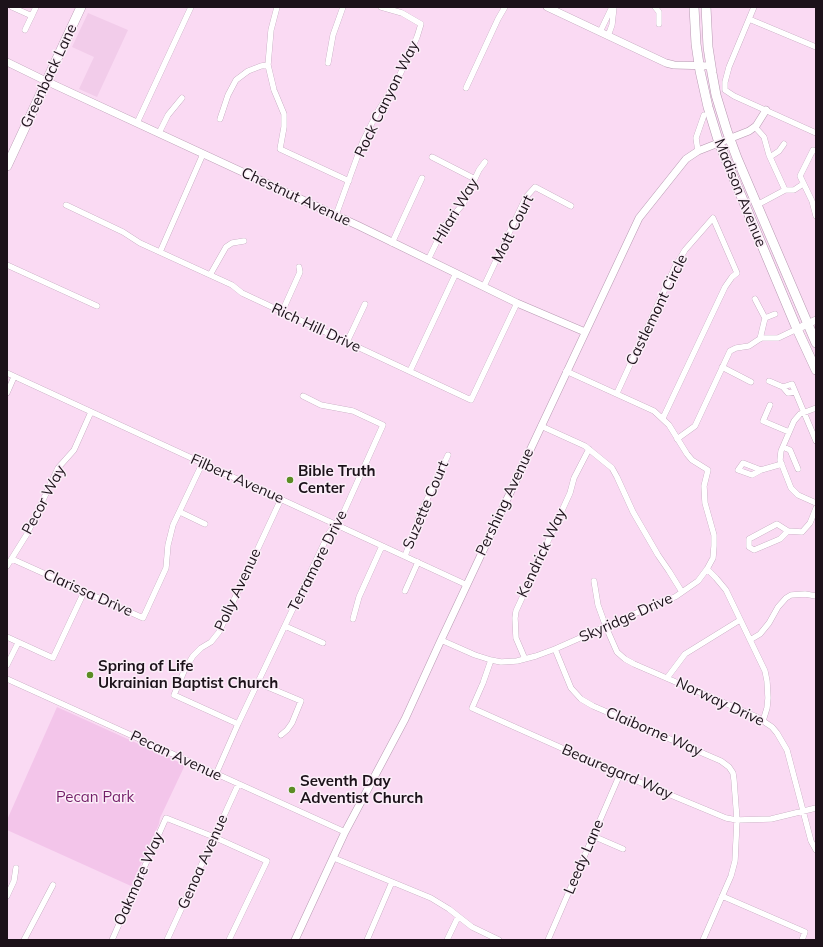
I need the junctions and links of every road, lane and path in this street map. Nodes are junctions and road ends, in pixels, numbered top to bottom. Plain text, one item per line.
1 (10, 7) edge
2 (36, 7) edge
3 (81, 7) edge
4 (191, 7) edge
5 (277, 7) edge
6 (343, 7) edge
7 (385, 7) edge
8 (506, 7) edge
9 (547, 7) edge
10 (613, 7) edge
11 (654, 7) edge
12 (694, 7) edge
13 (706, 7) edge
14 (754, 7) edge
15 (7, 11) edge
16 (32, 16) junction
17 (749, 19) junction
18 (659, 24) dead end
19 (25, 30) dead end
20 (600, 32) junction
21 (608, 36) junction
22 (816, 47) edge
23 (7, 62) edge
24 (328, 63) dead end
25 (268, 65) junction
26 (699, 66) junction
27 (711, 66) junction
28 (46, 81) junction
29 (466, 88) dead end
30 (182, 98) dead end
31 (766, 110) junction
32 (704, 115) dead end
33 (220, 119) dead end
34 (137, 122) junction
35 (755, 127) junction
36 (159, 133) junction
37 (816, 133) edge
38 (730, 139) junction
39 (719, 143) junction
40 (784, 144) dead end
41 (698, 151) junction
42 (816, 151) edge
43 (204, 154) junction
44 (432, 157) dead end
45 (770, 157) junction
46 (485, 162) dead end
47 (7, 166) edge
48 (422, 178) dead end
49 (475, 179) junction
50 (349, 181) junction
51 (803, 184) junction
52 (785, 190) junction
53 (66, 205) dead end
54 (757, 205) junction
55 (571, 206) dead end
56 (336, 215) junction
57 (816, 216) edge
58 (244, 241) dead end
59 (392, 243) junction
60 (160, 252) junction
61 (428, 260) junction
62 (7, 265) edge
63 (299, 267) dead end
64 (456, 273) junction
65 (210, 275) junction
66 (484, 286) junction
67 (755, 299) dead end
68 (517, 303) junction
69 (365, 304) dead end
70 (97, 306) dead end
71 (282, 312) junction
72 (775, 314) dead end
73 (765, 318) junction
74 (812, 322) edge
75 (797, 329) junction
76 (585, 332) junction
77 (760, 339) junction
78 (347, 342) junction
79 (816, 343) edge
80 (722, 367) junction
81 (816, 370) edge
82 (566, 371) junction
83 (410, 372) junction
84 (7, 373) edge
85 (14, 377) junction
86 (769, 381) dead end
87 (751, 382) dead end
88 (783, 387) junction
89 (795, 392) junction
90 (7, 393) edge
91 (617, 393) junction
92 (303, 396) dead end
93 (770, 405) dead end
94 (816, 408) edge
95 (91, 412) junction
96 (804, 413) junction
97 (663, 418) junction
98 (541, 426) junction
99 (789, 432) junction
100 (677, 439) junction
101 (816, 441) edge
102 (783, 447) junction
103 (589, 449) junction
104 (448, 455) dead end
105 (202, 464) junction
106 (782, 464) junction
107 (798, 469) dead end
108 (761, 470) dead end
109 (281, 499) junction
110 (816, 503) edge
111 (816, 508) edge
112 (180, 512) junction
113 (205, 524) dead end
114 (336, 525) junction
115 (788, 530) junction
116 (382, 546) junction
117 (405, 556) junction
118 (12, 559) junction
119 (418, 562) junction
120 (7, 566) edge
121 (707, 569) junction
122 (594, 581) dead end
123 (467, 585) junction
124 (405, 591) dead end
125 (84, 592) junction
126 (682, 592) junction
127 (816, 596) edge
128 (353, 619) dead end
129 (740, 620) junction
130 (285, 626) junction
131 (606, 627) junction
132 (7, 637) edge
133 (441, 640) junction
134 (750, 640) junction
135 (18, 642) junction
136 (323, 643) dead end
137 (555, 649) junction
138 (526, 659) junction
139 (491, 660) junction
140 (7, 665) edge
141 (667, 678) junction
142 (7, 679) edge
143 (258, 683) junction
144 (763, 721) junction
145 (238, 724) junction
146 (281, 735) dead end
147 (216, 774) junction
148 (620, 774) junction
149 (238, 785) junction
150 (816, 808) edge
151 (803, 811) junction
152 (737, 820) junction
153 (345, 832) junction
154 (593, 836) junction
155 (214, 837) junction
156 (623, 849) dead end
157 (816, 850) edge
158 (334, 858) junction
159 (16, 868) dead end
160 (392, 882) junction
161 (53, 885) dead end
162 (7, 896) edge
163 (722, 896) junction
164 (458, 917) junction
165 (24, 940) edge
166 (112, 940) edge
167 (167, 940) edge
168 (229, 940) edge
169 (295, 940) edge
170 (367, 940) edge
171 (447, 940) edge
172 (499, 940) edge
173 (548, 940) edge
174 (703, 940) edge
175 (802, 940) edge

1 - 15 street
1 - 16 street
2 - 16 street
3 - 28 main road, Greenback Lane
4 - 34 street
5 - 25 street
6 - 24 street
7 - 50 street, Rock Canyon Way
8 - 29 street
9 - 20 street
10 - 20 street
10 - 21 street
11 - 18 street
12 - 26 main road, Madison Avenue
13 - 27 main road, Madison Avenue
14 - 17 street
16 - 19 street
17 - 22 street
17 - 31 street
20 - 21 street
21 - 26 street
23 - 28 street, Chestnut Avenue
25 - 33 street
25 - 50 street
26 - 27 street
26 - 39 main road, Madison Avenue
27 - 38 main road, Madison Avenue
28 - 34 street, Chestnut Avenue
28 - 47 main road, Greenback Lane
30 - 36 street
31 - 35 street, Pershing Avenue
31 - 37 street
32 - 41 street
34 - 36 street, Chestnut Avenue
35 - 38 street, Pershing Avenue
35 - 45 street
36 - 43 street, Chestnut Avenue
38 - 39 street, Pershing Avenue
38 - 54 main road, Madison Avenue
39 - 41 street, Pershing Avenue
39 - 75 main road, Madison Avenue
40 - 45 street
41 - 76 street, Pershing Avenue
42 - 51 street
43 - 56 street, Chestnut Avenue
43 - 60 street
44 - 49 street
45 - 52 street
46 - 49 street, Hilari Way
48 - 59 street
49 - 61 street, Hilari Way
50 - 56 street, Rock Canyon Way
51 - 52 street
51 - 57 street
52 - 54 street
53 - 60 street, Rich Hill Drive
54 - 74 main road, Madison Avenue
55 - 66 street, Mott Court
56 - 59 street, Chestnut Avenue
58 - 65 street
59 - 61 street, Chestnut Avenue
60 - 65 street, Rich Hill Drive
61 - 64 street, Chestnut Avenue
62 - 70 street
63 - 71 street
64 - 66 street, Chestnut Avenue
64 - 83 street
65 - 71 street, Rich Hill Drive
66 - 68 street, Chestnut Avenue
67 - 73 street
68 - 76 street, Chestnut Avenue
68 - 83 street, Rich Hill Drive
69 - 78 street
71 - 78 street, Rich Hill Drive
72 - 73 street
73 - 77 street
74 - 75 street
74 - 79 main road, Madison Avenue
75 - 77 street
75 - 81 main road, Madison Avenue
76 - 82 street, Pershing Avenue
77 - 80 street
78 - 83 street, Rich Hill Drive
80 - 87 street
80 - 100 street
82 - 91 street
82 - 98 street, Pershing Avenue
84 - 85 street, Filbert Avenue
85 - 90 street
85 - 95 street, Filbert Avenue
86 - 88 street
88 - 89 street
88 - 89 street
89 - 96 street
91 - 97 street
91 - 97 street, Castlemont Circle
92 - 114 street, Terramore Drive
93 - 99 street
94 - 96 street
95 - 105 street, Filbert Avenue
95 - 118 street, Pecor Way
96 - 99 street
96 - 101 street
97 - 100 street
98 - 103 street
98 - 123 street, Pershing Avenue
99 - 102 street
100 - 121 street, Skyridge Drive
102 - 106 street
102 - 107 street
103 - 126 street
103 - 138 street, Kendrick Way
104 - 117 street, Suzette Court
105 - 109 street, Filbert Avenue
105 - 112 street, Clarissa Drive
106 - 108 street
106 - 110 street
109 - 114 street, Filbert Avenue
109 - 145 street, Polly Avenue
111 - 115 street
112 - 113 street
112 - 125 street, Clarissa Drive
114 - 116 street, Filbert Avenue
114 - 130 street, Terramore Drive
115 - 115 street
116 - 117 street, Filbert Avenue
116 - 128 street
117 - 119 street, Filbert Avenue
118 - 120 street, Pecor Way
118 - 125 street, Clarissa Drive
119 - 123 street, Filbert Avenue
119 - 124 street
121 - 126 street, Skyridge Drive
121 - 129 street
122 - 131 street, Norway Drive
123 - 133 street, Pershing Avenue
125 - 135 street
126 - 131 street, Skyridge Drive
127 - 134 street
129 - 134 street
129 - 141 street
130 - 136 street
130 - 143 street, Terramore Drive
131 - 137 street, Skyridge Drive
131 - 141 street, Norway Drive
132 - 135 street
133 - 139 street, Skyridge Drive
133 - 153 street, Pershing Avenue
134 - 144 street
135 - 140 street
137 - 138 street, Skyridge Drive
137 - 152 street, Claiborne Way
138 - 139 street, Skyridge Drive
139 - 148 street, Beauregard Way
141 - 144 street, Norway Drive
142 - 147 street, Pecan Avenue
143 - 145 street, Terramore Drive
143 - 146 street
144 - 151 street, Norway Drive
145 - 147 street, Terramore Drive
147 - 149 street, Pecan Avenue
148 - 152 street, Beauregard Way
148 - 154 street, Leedy Lane
149 - 153 street, Pecan Avenue
149 - 155 street, Genoa Avenue
150 - 151 street, Beauregard Way
151 - 152 street, Beauregard Way
151 - 157 street, Norway Drive
152 - 163 street, Claiborne Way
153 - 158 street, Pershing Avenue
154 - 156 street
154 - 173 street, Leedy Lane
155 - 166 street, Oakmore Way
155 - 167 street, Genoa Avenue
155 - 168 street
158 - 160 street
158 - 169 street, Pershing Avenue
159 - 162 street
160 - 164 street
160 - 170 street
161 - 165 street
163 - 174 street, Claiborne Way
163 - 175 street
164 - 171 street
164 - 172 street

